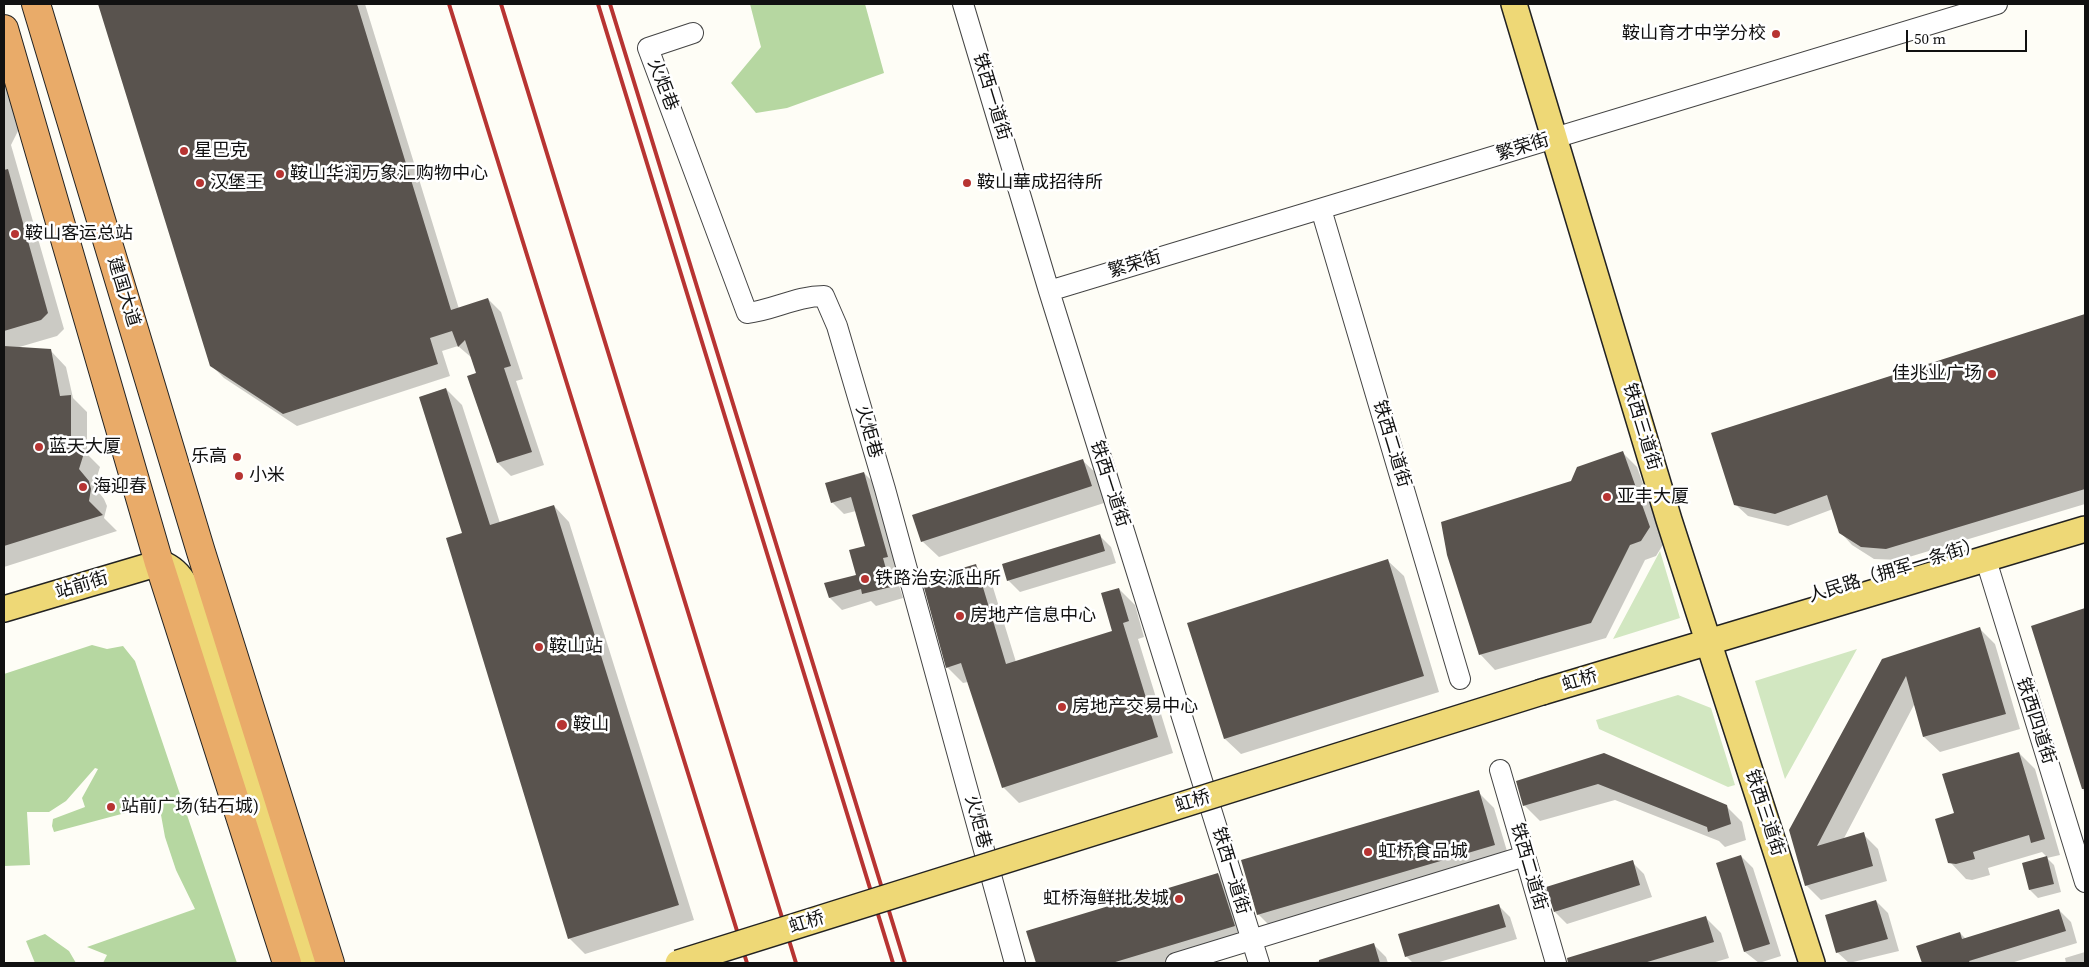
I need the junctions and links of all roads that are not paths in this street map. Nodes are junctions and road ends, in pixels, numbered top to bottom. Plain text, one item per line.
1 (36, 4) edge
2 (963, 4) edge
3 (1514, 4) edge
4 (1997, 4) edge
5 (693, 33) dead end
6 (7, 50) edge
7 (1554, 138) junction
8 (1321, 209) junction
9 (1049, 291) junction
10 (2085, 511) edge
11 (2085, 529) edge
12 (1986, 560) junction
13 (160, 563) junction
14 (4, 610) edge
15 (1706, 635) junction
16 (1460, 679) dead end
17 (1500, 770) dead end
18 (1525, 856) junction
19 (2085, 882) edge
20 (1252, 939) junction
21 (287, 963) edge
22 (311, 963) edge
23 (330, 963) edge
24 (678, 963) edge
25 (1015, 963) edge
26 (1176, 963) edge
27 (1259, 963) edge
28 (1556, 963) edge
29 (1812, 963) edge

1 - 23 highway, 建国大道
2 - 9 street, 铁西一道街
3 - 7 main road, 铁西三道街
4 - 7 street, 繁荣街
5 - 25 street, 火炬巷
6 - 13 highway
7 - 8 street, 繁荣街
7 - 15 main road, 铁西三道街
8 - 9 street, 繁荣街
8 - 16 street, 铁西二道街
9 - 20 street, 铁西一道街
10 - 15 main road, 人民路（拥军一条街）
11 - 12 main road
12 - 15 main road
12 - 19 street, 铁西四道街
13 - 14 main road, 站前街
13 - 21 highway
13 - 22 main road
15 - 24 main road, 虹桥, bridge
15 - 29 main road, 铁西三道街
17 - 18 street, 铁西二道街
18 - 20 street
18 - 28 street, 铁西二道街
20 - 26 street
20 - 27 street, 铁西一道街

